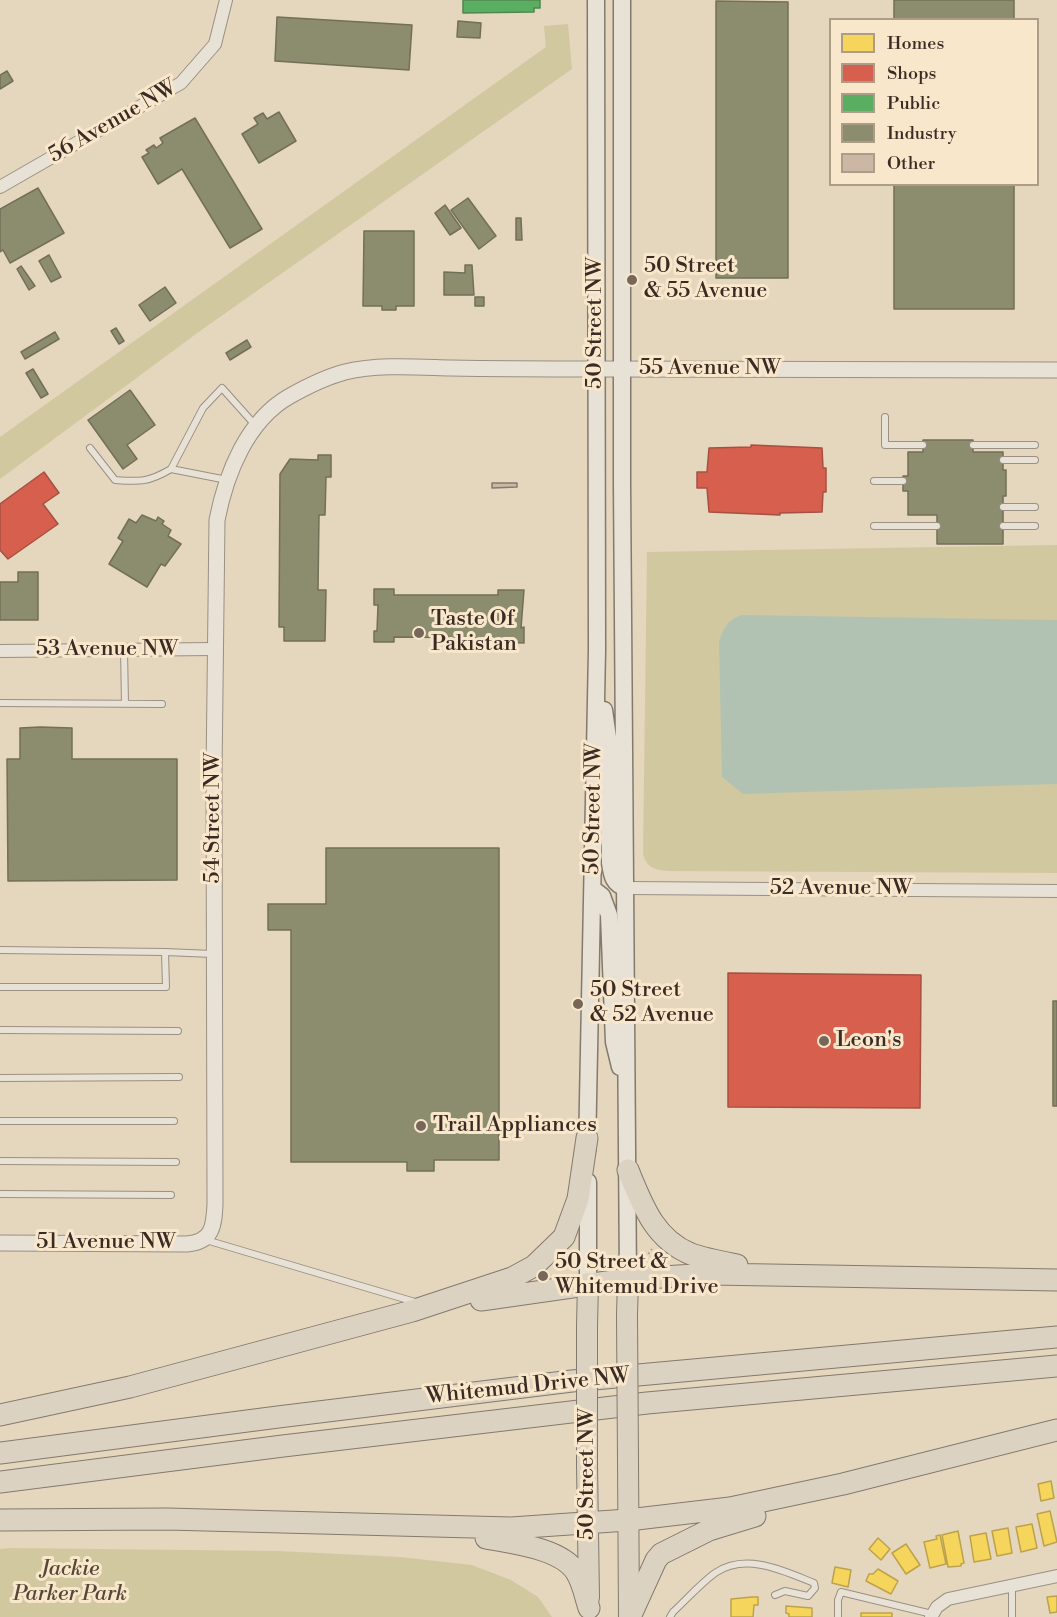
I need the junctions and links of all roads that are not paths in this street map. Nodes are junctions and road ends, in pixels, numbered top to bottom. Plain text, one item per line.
1 (226, 0) edge
2 (596, 0) edge
3 (622, 0) edge
4 (0, 186) edge
5 (597, 369) junction
6 (623, 369) junction
7 (1057, 370) edge
8 (267, 413) joint
9 (885, 417) dead end
10 (256, 427) junction
11 (923, 445) dead end
12 (974, 445) dead end
13 (1035, 445) dead end
14 (90, 448) dead end
15 (1003, 460) dead end
16 (1035, 460) dead end
17 (171, 469) junction
18 (227, 480) junction
19 (874, 481) dead end
20 (903, 481) dead end
21 (1003, 507) dead end
22 (1035, 507) dead end
23 (874, 526) dead end
24 (937, 526) dead end
25 (1003, 526) dead end
26 (1035, 526) dead end
27 (215, 649) junction
28 (124, 650) junction
29 (597, 650) junction
30 (0, 651) edge
31 (0, 703) edge
32 (125, 704) junction
33 (162, 704) dead end
34 (626, 888) junction
35 (593, 889) junction
36 (1057, 891) edge
37 (0, 951) edge
38 (165, 952) junction
39 (213, 954) junction
40 (0, 987) edge
41 (0, 1030) edge
42 (178, 1030) dead end
43 (179, 1077) dead end
44 (0, 1078) edge
45 (627, 1097) junction
46 (0, 1121) edge
47 (174, 1121) dead end
48 (587, 1138) junction
49 (0, 1161) edge
50 (176, 1162) dead end
51 (628, 1170) junction
52 (0, 1194) edge
53 (171, 1195) dead end
54 (206, 1237) junction
55 (0, 1243) edge
56 (775, 1274) junction
57 (628, 1278) junction
58 (1057, 1280) edge
59 (588, 1283) junction
60 (420, 1308) junction
61 (1057, 1337) edge
62 (1057, 1366) edge
63 (0, 1415) edge
64 (1057, 1430) edge
65 (0, 1454) edge
66 (0, 1482) edge
67 (843, 1484) junction
68 (0, 1520) edge
69 (628, 1520) junction
70 (587, 1523) junction
71 (417, 1527) junction
72 (1057, 1576) edge
73 (1012, 1585) junction
74 (775, 1595) dead end
75 (589, 1613) edge
76 (931, 1616) edge
77 (629, 1617) edge
78 (670, 1617) edge
79 (838, 1617) edge
80 (1012, 1617) edge

1 - 4 street, 56 Avenue NW
2 - 5 main road, 50 Street NW
3 - 6 main road, 50 Street NW
5 - 6 street, 55 Avenue NW
5 - 8 street, 55 Avenue NW
5 - 29 main road, 50 Street NW
6 - 7 street, 55 Avenue NW
6 - 34 main road, 50 Street NW
8 - 10 street, 54 Street NW
9 - 11 lane
10 - 17 lane
10 - 18 street, 54 Street NW
12 - 13 lane
14 - 17 lane
15 - 16 lane
17 - 18 lane
18 - 27 street, 54 Street NW
19 - 20 lane
21 - 22 lane
23 - 24 lane
25 - 26 lane
27 - 28 street, 53 Avenue NW
27 - 39 street, 54 Street NW
28 - 30 street, 53 Avenue NW
28 - 32 lane
29 - 34 main road
29 - 35 main road, 50 Street NW
31 - 32 lane
32 - 33 lane
34 - 36 street, 52 Avenue NW
34 - 45 main road, 50 Street NW
35 - 45 main road
35 - 48 main road, 50 Street NW
37 - 38 lane
38 - 39 lane
38 - 40 lane
39 - 54 street, 54 Street NW
41 - 42 lane
43 - 44 lane
45 - 51 main road, 50 Street NW
46 - 47 lane
48 - 59 main road, 50 Street NW
48 - 60 highway
49 - 50 lane
51 - 56 highway
51 - 57 main road, 50 Street NW
52 - 53 lane
54 - 55 street, 51 Avenue NW
54 - 60 lane
56 - 57 highway
56 - 58 highway
57 - 59 highway
57 - 69 main road, 50 Street NW, bridge
59 - 60 highway
59 - 70 main road, 50 Street NW, bridge
60 - 63 highway
61 - 65 highway, Whitemud Drive NW
62 - 66 highway, Whitemud Drive NW
64 - 67 highway
67 - 69 highway
67 - 77 highway
68 - 71 highway
69 - 70 highway
69 - 77 main road, 50 Street NW
70 - 71 highway
70 - 75 main road, 50 Street NW
71 - 75 highway
72 - 73 street
73 - 76 street
73 - 80 lane
74 - 78 lane
76 - 79 lane

